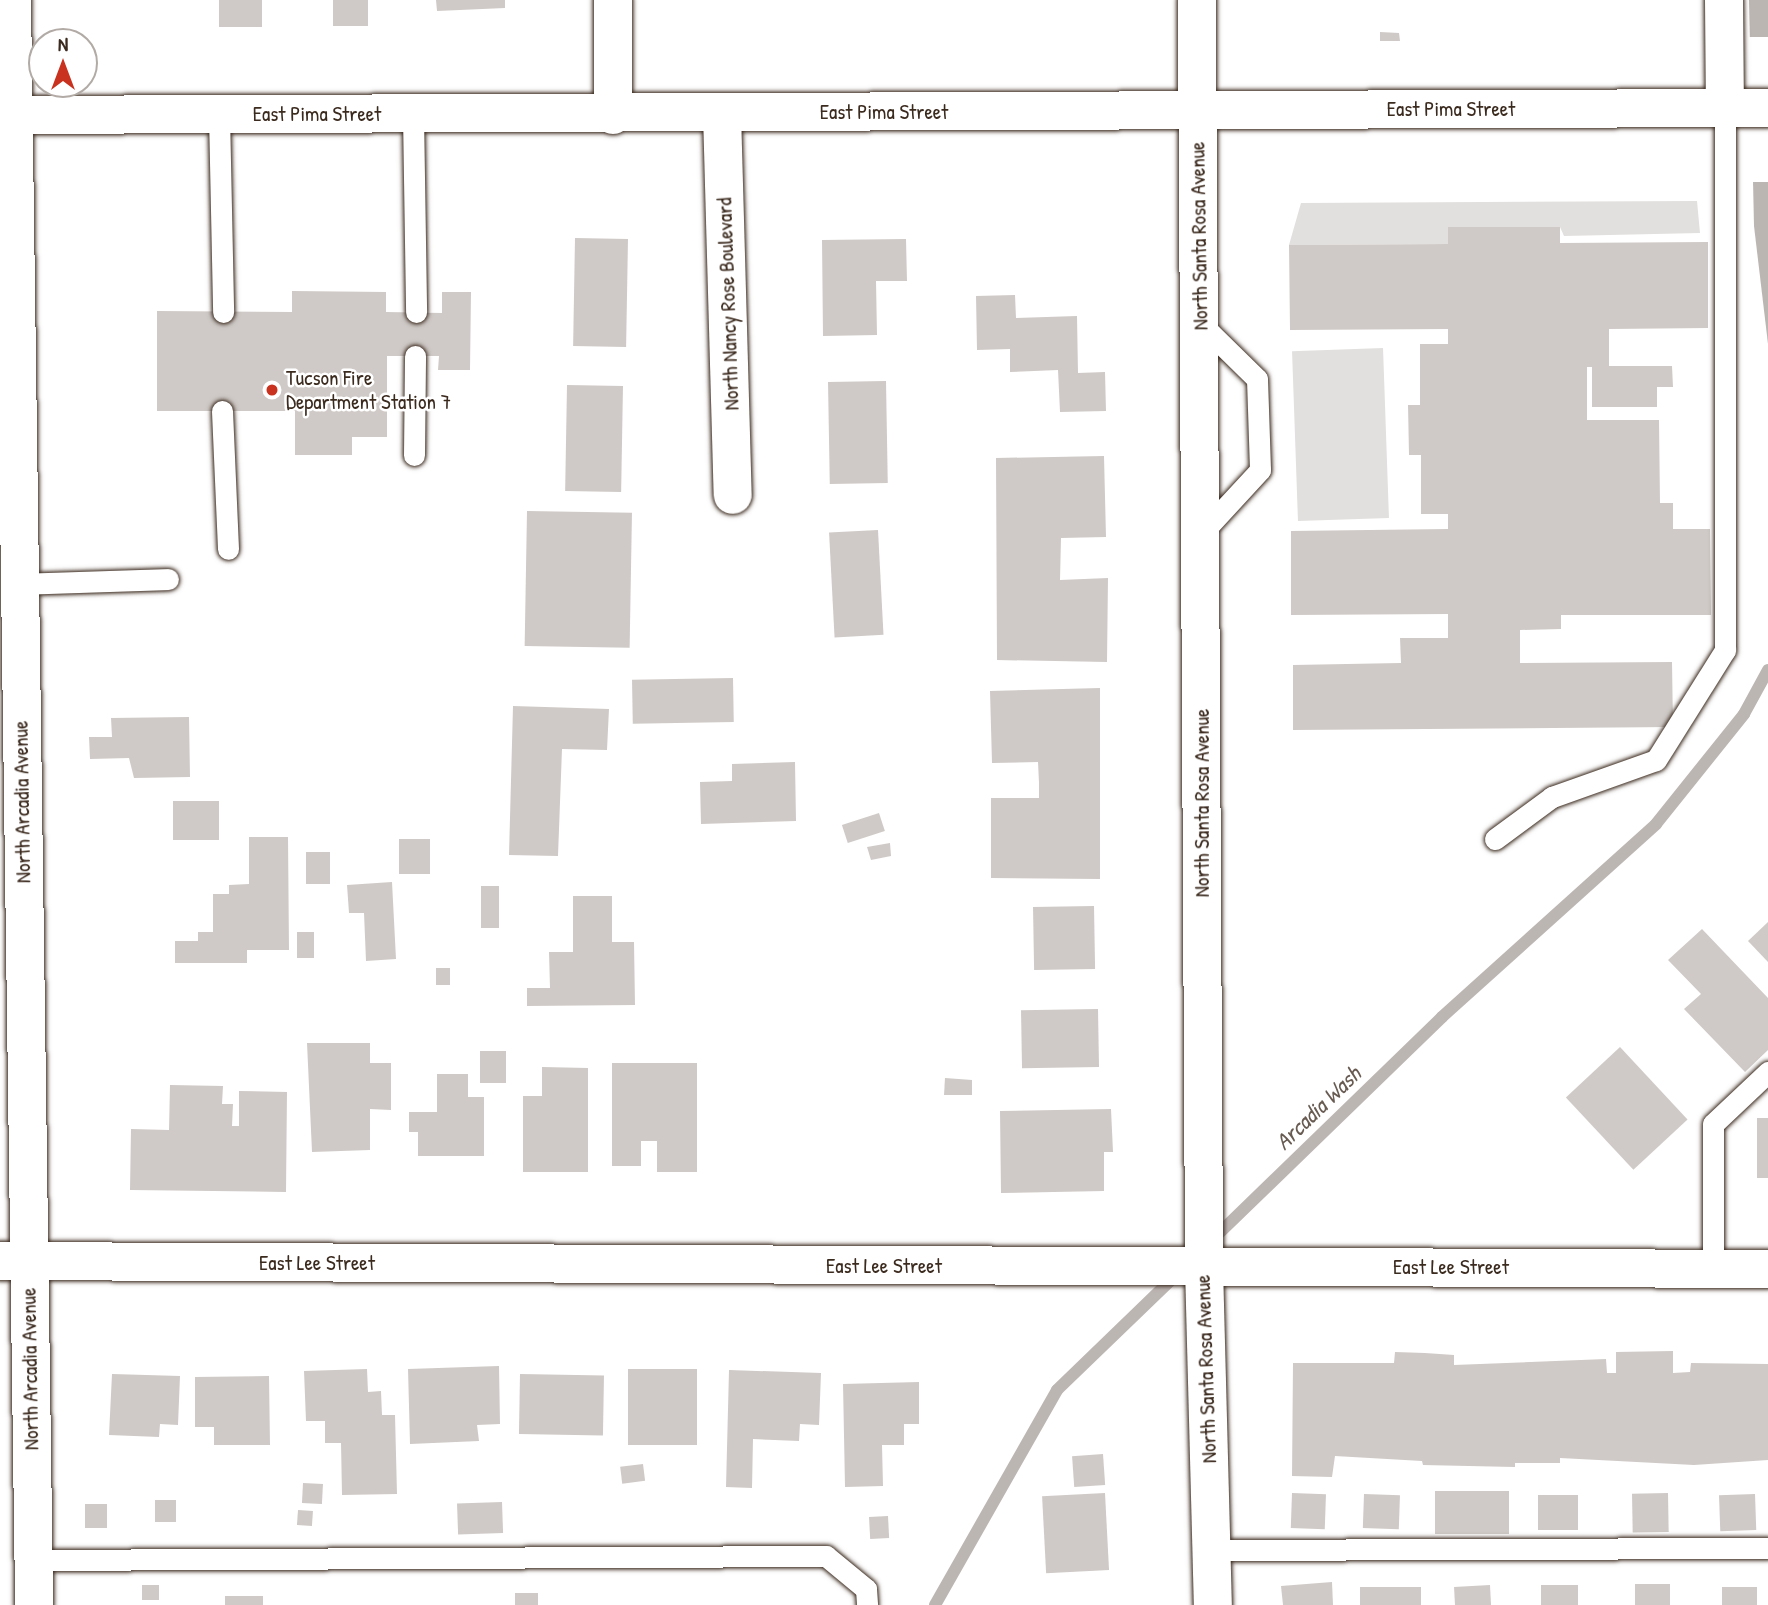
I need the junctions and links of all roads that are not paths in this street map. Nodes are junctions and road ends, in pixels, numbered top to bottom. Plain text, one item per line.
1 (12, 0) edge
2 (613, 0) edge
3 (1197, 0) edge
4 (1724, 0) edge
5 (1748, 108) edge
6 (1198, 110) junction
7 (722, 113) junction
8 (219, 114) junction
9 (413, 114) junction
10 (7, 115) edge
11 (613, 115) junction
12 (223, 312) dead end
13 (416, 312) dead end
14 (1200, 323) junction
15 (415, 356) dead end
16 (222, 411) dead end
17 (414, 456) dead end
18 (733, 495) dead end
19 (1201, 534) junction
20 (228, 549) dead end
21 (167, 579) dead end
22 (20, 584) junction
23 (1494, 839) dead end
24 (1768, 1072) edge
25 (14, 1261) edge
26 (1204, 1267) junction
27 (1713, 1267) junction
28 (1768, 1269) edge
29 (1768, 1548) edge
30 (1211, 1550) junction
31 (33, 1560) junction
32 (34, 1605) edge
33 (867, 1605) edge
34 (1213, 1605) edge

1 - 10 street, North Arcadia Avenue
2 - 11 street
3 - 6 street, North Santa Rosa Avenue
4 - 5 street
5 - 6 street, East Pima Street
5 - 23 lane
6 - 7 street, East Pima Street
6 - 14 street, North Santa Rosa Avenue
7 - 11 street, East Pima Street
7 - 18 street, North Nancy Rose Boulevard
8 - 9 street, East Pima Street
8 - 10 street, East Pima Street
8 - 12 lane
9 - 11 street, East Pima Street
9 - 13 lane
10 - 22 street, North Arcadia Avenue
14 - 19 street, North Santa Rosa Avenue
14 - 19 lane
15 - 17 lane
16 - 20 lane
19 - 26 street, North Santa Rosa Avenue
21 - 22 lane
22 - 25 street, North Arcadia Avenue
24 - 27 lane
25 - 26 street, East Lee Street
25 - 31 street, North Arcadia Avenue
26 - 27 street, East Lee Street
26 - 30 street, North Santa Rosa Avenue
27 - 28 street, East Lee Street
29 - 30 lane
30 - 34 street, North Santa Rosa Avenue
31 - 32 street, North Arcadia Avenue
31 - 33 lane

